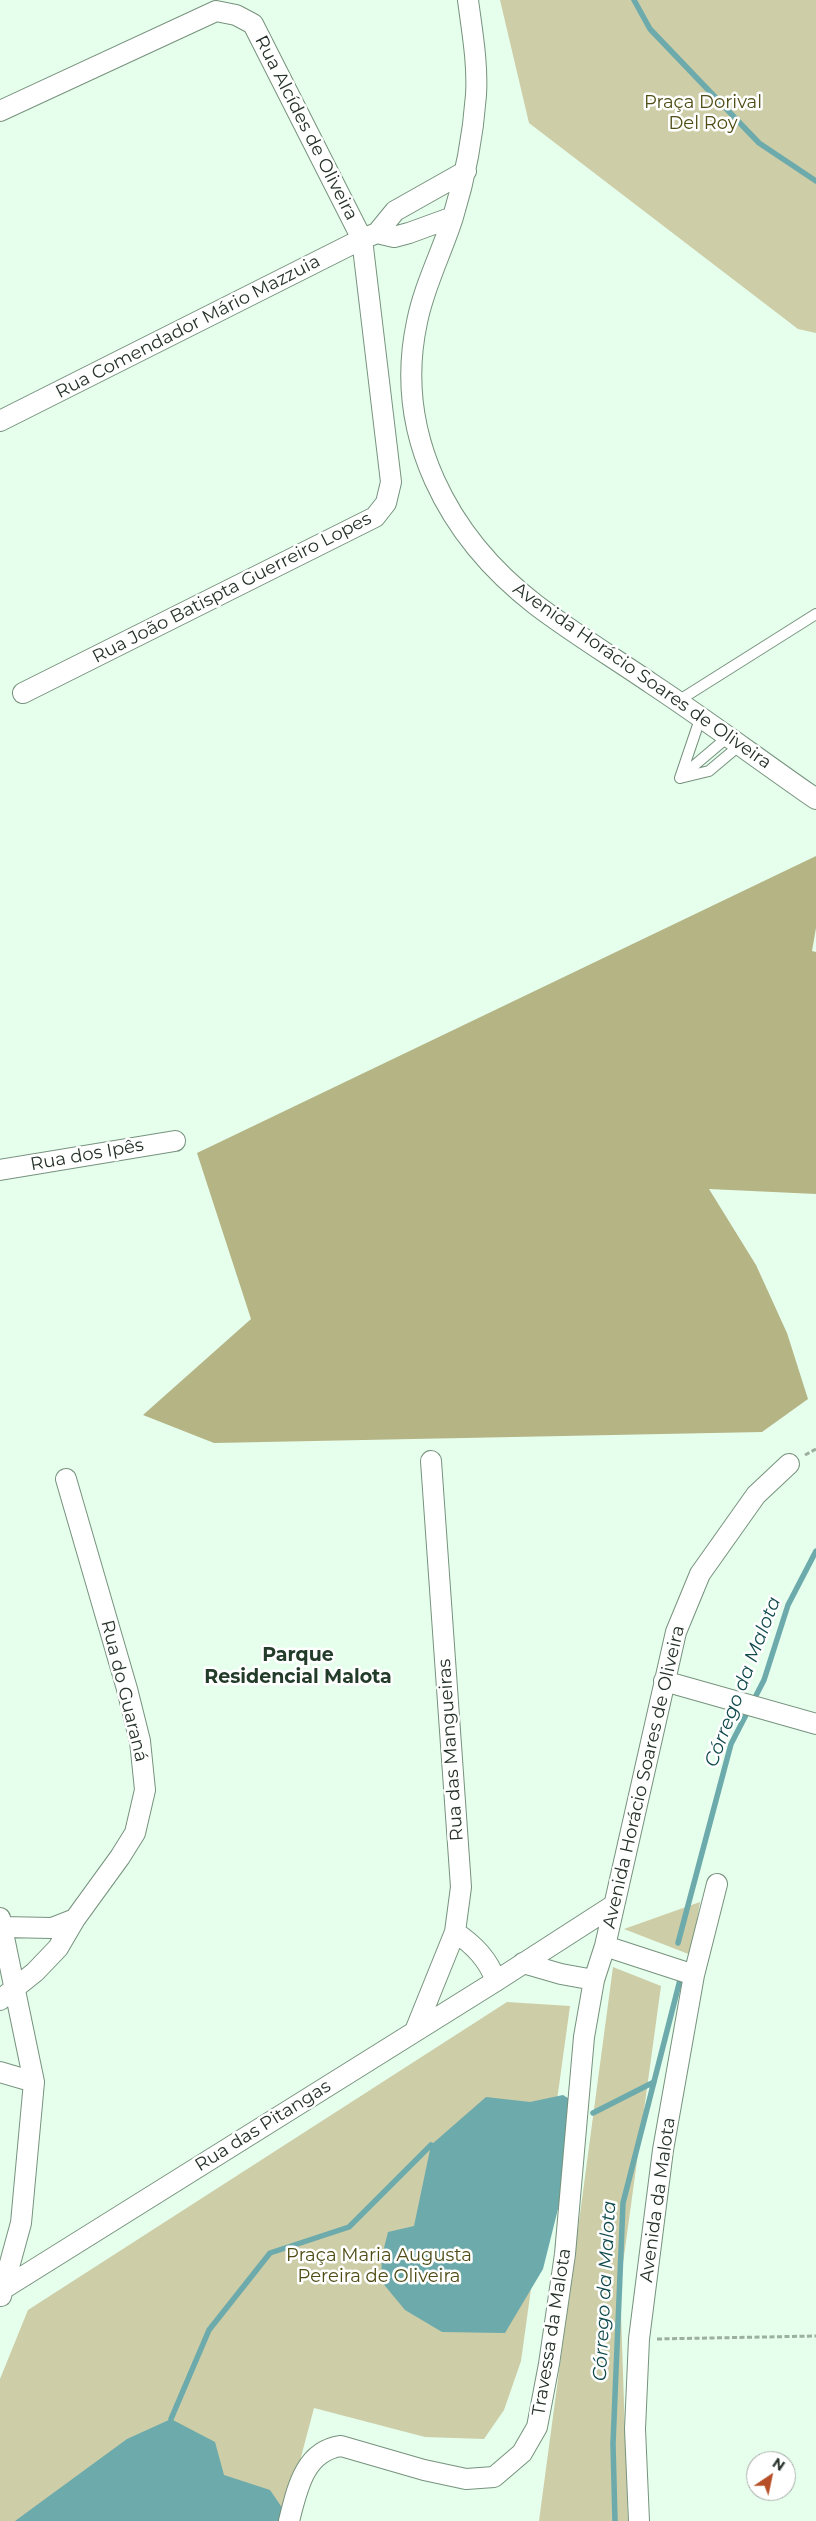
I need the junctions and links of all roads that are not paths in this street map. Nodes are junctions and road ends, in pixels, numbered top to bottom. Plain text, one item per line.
1 (468, 0) edge
2 (0, 111) edge
3 (466, 171) junction
4 (453, 217) junction
5 (370, 236) junction
6 (0, 421) edge
7 (816, 614) edge
8 (23, 693) dead end
9 (678, 701) junction
10 (701, 716) junction
11 (734, 741) junction
12 (680, 778) junction
13 (816, 799) edge
14 (174, 1141) dead end
15 (0, 1170) edge
16 (431, 1462) dead end
17 (789, 1464) dead end
18 (66, 1479) dead end
19 (664, 1681) junction
20 (816, 1724) edge
21 (717, 1884) dead end
22 (614, 1905) junction
23 (76, 1919) junction
24 (2, 1923) edge
25 (455, 1932) junction
26 (605, 1946) junction
27 (523, 1962) junction
28 (694, 1976) junction
29 (594, 1980) junction
30 (496, 1981) junction
31 (16, 1987) junction
32 (0, 2000) edge
33 (415, 2031) junction
34 (0, 2072) edge
35 (34, 2082) junction
36 (1, 2294) edge
37 (289, 2521) edge
38 (639, 2521) edge

1 - 3 street, Avenida Horácio Soares de Oliveira
2 - 5 street, Rua Alcídes de Oliveira
3 - 4 street, Avenida Horácio Soares de Oliveira
3 - 5 street, Rua Comendador Mário Mazzuia
4 - 5 street, Rua Comendador Mário Mazzuia
4 - 9 street, Avenida Horácio Soares de Oliveira
5 - 6 street, Rua Comendador Mário Mazzuia
5 - 8 street, Rua João Batispta Guerreiro Lopes
7 - 9 lane
9 - 10 street, Avenida Horácio Soares de Oliveira
10 - 11 street, Avenida Horácio Soares de Oliveira
10 - 12 lane
11 - 12 lane
11 - 12 lane
11 - 13 street, Avenida Horácio Soares de Oliveira
14 - 15 street, Rua dos Ipês
16 - 25 street, Rua das Mangueiras
17 - 19 street, Avenida Horácio Soares de Oliveira
18 - 23 street, Rua do Guaraná
19 - 20 street
19 - 22 street, Avenida Horácio Soares de Oliveira
21 - 28 street, Avenida da Malota
22 - 26 street, Avenida Horácio Soares de Oliveira
22 - 27 street, Rua das Pitangas
23 - 24 street
23 - 31 street, Rua do Guaraná
24 - 31 street
25 - 30 street
25 - 33 street, Rua das Mangueiras
26 - 28 street
26 - 29 street, Travessa da Malota
27 - 29 street
27 - 30 street, Rua das Pitangas
28 - 38 street, Avenida da Malota
29 - 37 street, Travessa da Malota
30 - 33 street, Rua das Pitangas
31 - 32 street, Rua do Guaraná
31 - 35 street
33 - 36 street, Rua das Pitangas
34 - 35 street
35 - 36 street

